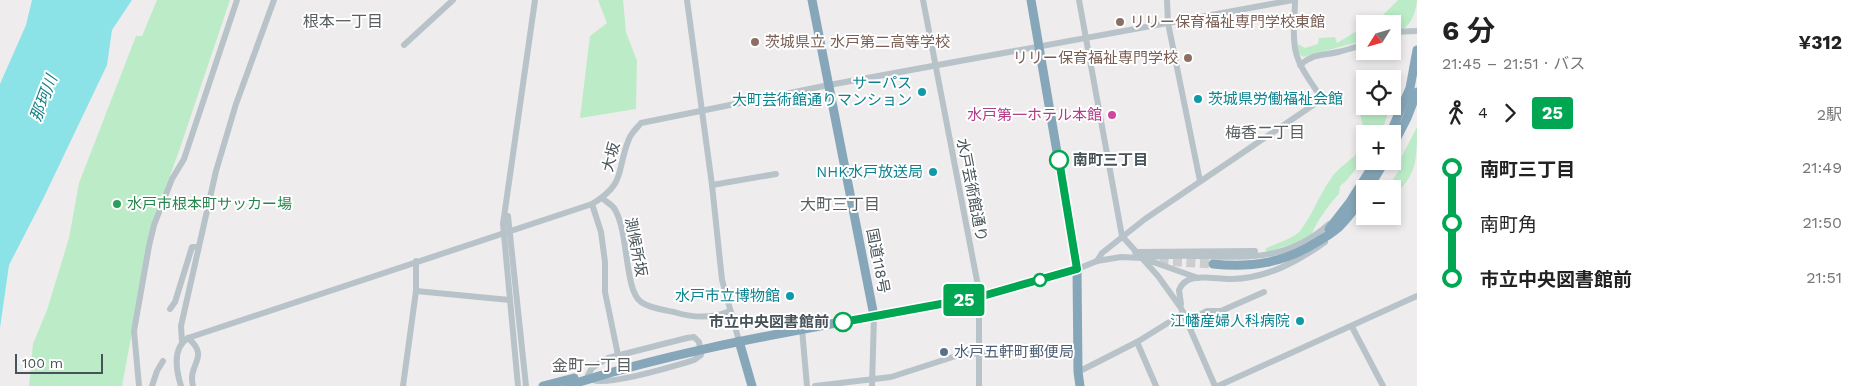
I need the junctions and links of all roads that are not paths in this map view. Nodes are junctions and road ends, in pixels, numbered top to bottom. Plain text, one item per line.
1 (237, 0) edge
2 (274, 0) edge
3 (453, 0) edge
4 (535, 0) edge
5 (687, 0) edge
6 (812, 0) edge
7 (923, 0) edge
8 (1031, 0) edge
9 (1078, 0) edge
10 (1167, 0) edge
11 (1294, 0) edge
12 (1168, 23) junction
13 (1401, 31) edge
14 (1417, 31) edge
15 (1086, 39) junction
16 (404, 45) dead end
17 (1039, 46) junction
18 (1356, 47) edge
19 (1417, 50) edge
20 (1300, 65) junction
21 (936, 66) junction
22 (829, 85) junction
23 (1417, 92) edge
24 (702, 110) junction
25 (1394, 125) edge
26 (1401, 130) edge
27 (1370, 170) edge
28 (776, 174) dead end
29 (1200, 181) junction
30 (712, 185) junction
31 (602, 198) junction
32 (1350, 202) junction
33 (592, 204) junction
34 (1356, 207) edge
35 (1348, 218) junction
36 (506, 233) junction
37 (1122, 236) junction
38 (1317, 242) junction
39 (197, 247) junction
40 (1255, 251) dead end
41 (1135, 252) junction
42 (1142, 258) junction
43 (416, 261) junction
44 (1096, 261) junction
45 (1213, 264) tunnel mouth
46 (1077, 269) junction
47 (1198, 278) junction
48 (416, 291) junction
49 (1264, 292) dead end
50 (961, 294) dead end
51 (979, 294) junction
52 (1417, 296) edge
53 (510, 300) junction
54 (170, 309) dead end
55 (1183, 310) junction
56 (730, 311) junction
57 (874, 316) junction
58 (1188, 321) junction
59 (1352, 327) junction
60 (802, 329) junction
61 (188, 338) junction
62 (738, 341) junction
63 (182, 342) junction
64 (1136, 342) junction
65 (694, 349) dead end
66 (1079, 349) junction
67 (980, 353) junction
68 (618, 355) junction
69 (163, 361) dead end
70 (1078, 372) junction
71 (590, 378) junction
72 (872, 383) edge
73 (619, 384) edge
74 (832, 385) edge
75 (139, 386) edge
76 (152, 386) edge
77 (181, 386) edge
78 (193, 386) edge
79 (403, 386) edge
80 (518, 386) edge
81 (526, 386) edge
82 (543, 386) edge
83 (567, 386) edge
84 (582, 386) edge
85 (752, 386) edge
86 (807, 386) edge
87 (815, 386) edge
88 (979, 386) edge
89 (1080, 386) edge
90 (1156, 386) edge
91 (1216, 386) edge
92 (1383, 386) edge

1 - 75 street
2 - 39 street
3 - 16 street
4 - 36 street
5 - 24 street
6 - 22 highway, 国道118号
7 - 21 street, 水戸芸術館通り
8 - 17 highway
9 - 15 street
10 - 12 street
11 - 12 street, 大坂
11 - 20 street
12 - 15 street, 大坂
12 - 29 street
13 - 14 street
15 - 17 street, 大坂
15 - 37 street
17 - 21 street, 大坂
17 - 46 highway
18 - 20 street
19 - 25 highway
20 - 29 street
21 - 22 street, 大坂
21 - 51 street, 水戸芸術館通り
22 - 24 street, 大坂
22 - 57 highway, 国道118号
23 - 26 highway
24 - 30 street
24 - 31 street, 大坂
27 - 32 highway
28 - 30 street
29 - 37 street
30 - 56 street
31 - 33 street, 大坂
31 - 56 street, 測候所坂
32 - 38 highway
32 - 42 street
33 - 36 street, 大坂
33 - 68 street
34 - 35 highway
35 - 38 highway
35 - 47 street
36 - 43 street, 大坂
36 - 53 street
36 - 81 street
37 - 41 street
37 - 44 street
38 - 45 highway
39 - 54 street
39 - 63 street
40 - 41 street
41 - 42 street
42 - 44 street
42 - 47 street
42 - 55 street
43 - 48 street
43 - 61 street, 大坂
44 - 46 street
46 - 51 street
46 - 66 highway
47 - 55 street
48 - 53 street
48 - 79 street
49 - 58 street
50 - 51 street
51 - 57 street
51 - 67 street, 水戸芸術館通り
52 - 59 street
53 - 80 street
55 - 58 street
55 - 64 street
56 - 62 street
57 - 60 highway, 国道118号
57 - 72 street
58 - 91 street
59 - 91 street
59 - 92 street
60 - 62 highway, 国道118号
60 - 86 street
61 - 63 street, 大坂
61 - 78 street
62 - 83 highway, 国道118号
62 - 85 highway
63 - 77 street
64 - 70 street
64 - 90 street
65 - 71 highway
66 - 67 street
66 - 70 highway
67 - 72 street
67 - 88 street, 水戸芸術館通り
68 - 71 street
68 - 73 street
69 - 76 street
70 - 89 highway
71 - 73 street
71 - 82 highway
71 - 84 highway
72 - 74 street
74 - 87 street

